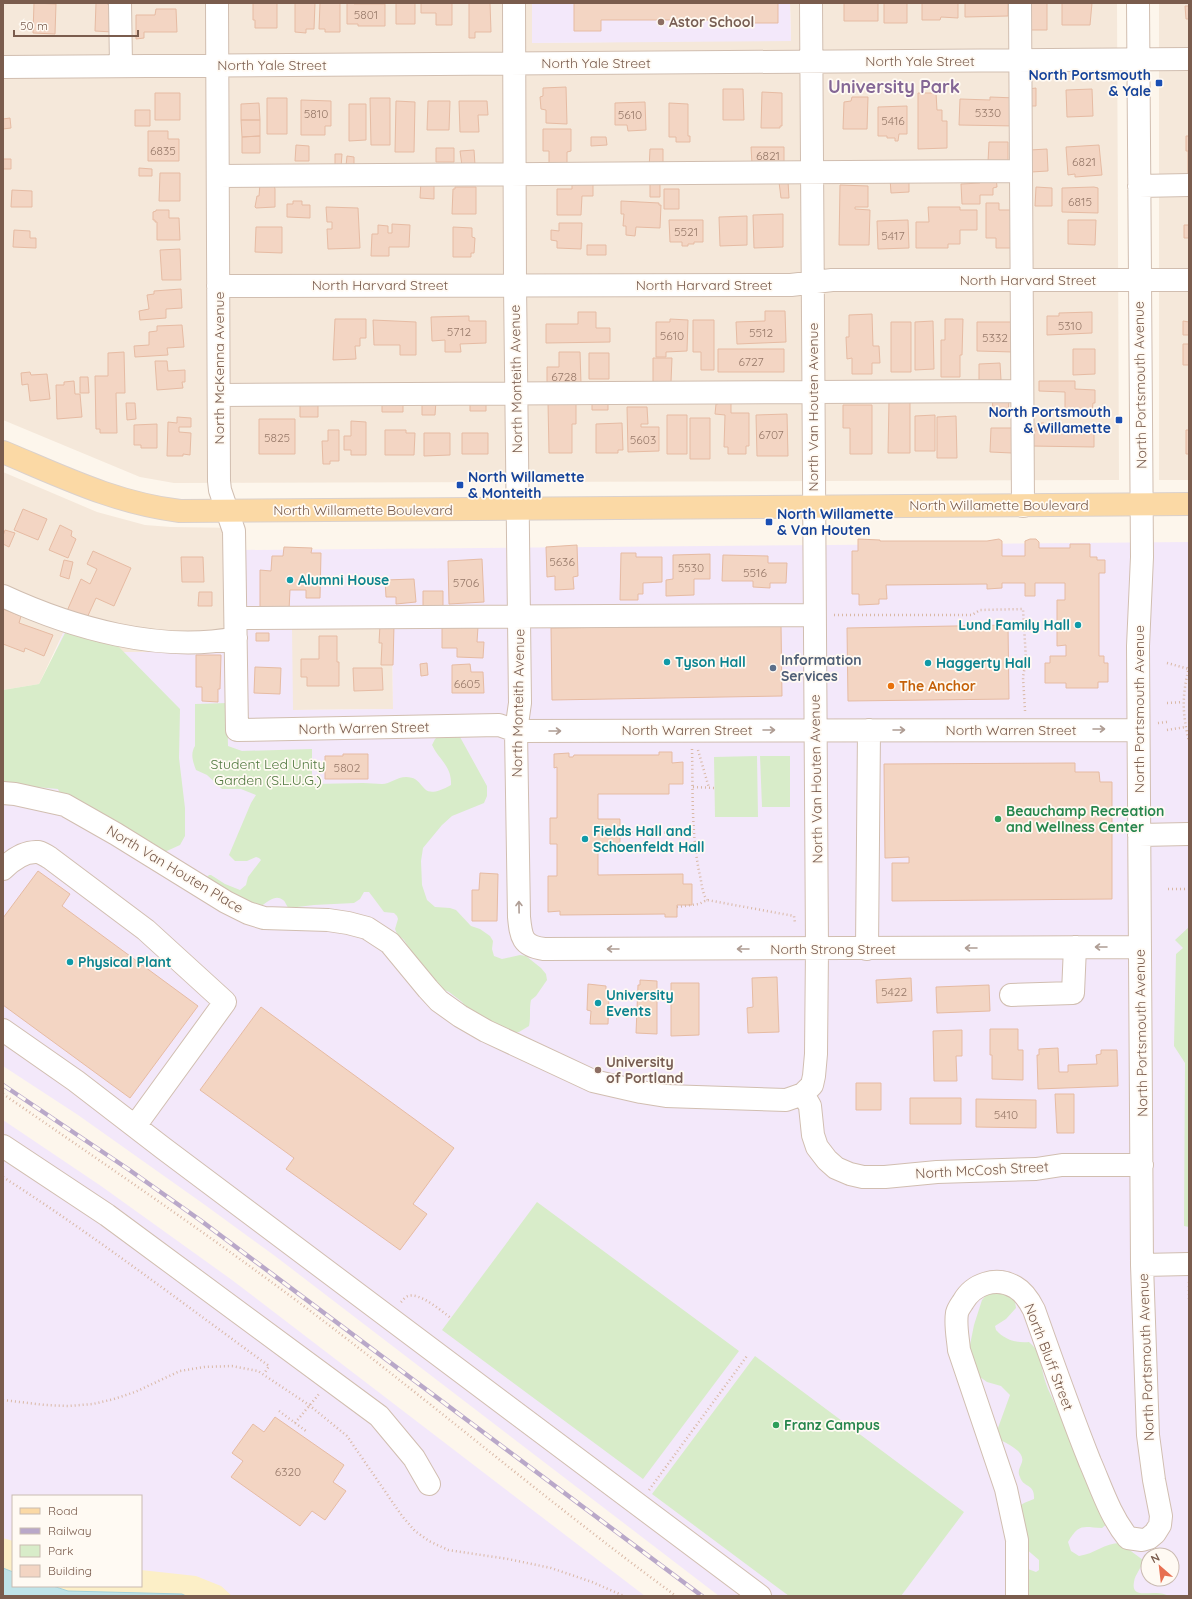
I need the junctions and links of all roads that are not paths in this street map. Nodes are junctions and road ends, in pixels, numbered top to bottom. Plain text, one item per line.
1 (120, 3) edge
2 (217, 3) edge
3 (514, 3) edge
4 (811, 3) edge
5 (1020, 3) edge
6 (1138, 3) edge
7 (1138, 59) junction
8 (1189, 59) edge
9 (1020, 61) junction
10 (812, 62) junction
11 (514, 63) junction
12 (121, 65) junction
13 (217, 65) junction
14 (3, 67) edge
15 (1021, 171) junction
16 (812, 173) junction
17 (514, 174) junction
18 (218, 176) junction
19 (1189, 185) edge
20 (1139, 186) junction
21 (1021, 280) junction
22 (1139, 280) junction
23 (1189, 280) edge
24 (812, 283) junction
25 (515, 285) junction
26 (218, 286) junction
27 (1022, 391) junction
28 (813, 393) junction
29 (516, 395) junction
30 (219, 396) junction
31 (3, 452) edge
32 (1141, 504) junction
33 (1189, 504) edge
34 (1023, 506) junction
35 (814, 507) junction
36 (517, 509) junction
37 (228, 511) junction
38 (3, 596) edge
39 (814, 615) junction
40 (519, 616) junction
41 (236, 628) junction
42 (237, 730) joint
43 (815, 730) junction
44 (868, 730) junction
45 (1138, 730) junction
46 (516, 731) junction
47 (3, 793) edge
48 (1189, 834) edge
49 (1139, 835) junction
50 (3, 869) edge
51 (527, 944) joint
52 (1140, 946) junction
53 (1074, 947) junction
54 (817, 949) junction
55 (867, 949) junction
56 (1011, 995) dead end
57 (3, 1030) edge
58 (803, 1094) junction
59 (135, 1126) junction
60 (3, 1146) edge
61 (1142, 1165) junction
62 (1189, 1264) edge
63 (1142, 1265) junction
64 (1152, 1462) joint
65 (429, 1484) dead end
66 (760, 1596) edge
67 (1016, 1596) edge

1 - 12 street
2 - 13 street, North McKenna Avenue
3 - 11 street, North Monteith Avenue
4 - 10 street, North Van Houten Avenue
5 - 9 street
6 - 7 street, North Portsmouth Avenue
7 - 8 street, North Yale Street
7 - 9 street, North Yale Street
7 - 20 street, North Portsmouth Avenue
9 - 10 street, North Yale Street
9 - 15 street
10 - 11 street, North Yale Street
10 - 16 street, North Van Houten Avenue
11 - 13 street, North Yale Street
11 - 17 street, North Monteith Avenue
12 - 13 street, North Yale Street
12 - 14 street, North Yale Street
13 - 18 street, North McKenna Avenue
15 - 16 street
15 - 21 street
16 - 17 street
16 - 24 street, North Van Houten Avenue
17 - 18 street
17 - 25 street, North Monteith Avenue
18 - 26 street, North McKenna Avenue
19 - 20 street
20 - 22 street, North Portsmouth Avenue
21 - 22 street, North Harvard Street
21 - 24 street, North Harvard Street
21 - 27 street
22 - 23 street, North Harvard Street
22 - 32 street, North Portsmouth Avenue
24 - 25 street, North Harvard Street
24 - 28 street, North Van Houten Avenue
25 - 26 street, North Harvard Street
25 - 29 street, North Monteith Avenue
26 - 30 street, North McKenna Avenue
27 - 28 street
27 - 34 street
28 - 29 street
28 - 35 street, North Van Houten Avenue
29 - 30 street
29 - 36 street, North Monteith Avenue
30 - 37 street, North McKenna Avenue
31 - 37 main road, North Willamette Boulevard
32 - 33 main road, North Willamette Boulevard
32 - 34 main road, North Willamette Boulevard
32 - 45 street, North Portsmouth Avenue
34 - 35 main road, North Willamette Boulevard
35 - 36 main road, North Willamette Boulevard
35 - 39 street, North Van Houten Avenue
36 - 37 main road, North Willamette Boulevard
36 - 40 street, North Monteith Avenue
37 - 41 street, North McKenna Avenue
38 - 41 street
39 - 40 street
39 - 43 street, North Van Houten Avenue
40 - 41 street
40 - 46 street, North Monteith Avenue
41 - 42 street, North McKenna Avenue
42 - 46 street, North Warren Street
43 - 44 street, North Warren Street
46 -> 43 street, North Warren Street
43 - 54 street, North Van Houten Avenue
44 -> 45 street, North Warren Street
44 - 55 street
45 - 49 street, North Portsmouth Avenue
51 -> 46 street, North Monteith Avenue
47 - 58 street, North Van Houten Place
48 - 49 street
49 - 52 street, North Portsmouth Avenue
50 - 59 street
54 -> 51 street, North Strong Street
52 -> 53 street, North Strong Street
52 - 61 street, North Portsmouth Avenue
53 -> 55 street, North Strong Street
53 - 56 street
54 - 55 street, North Strong Street
54 - 58 street, North Van Houten Avenue
57 - 59 street
58 - 61 street, North McCosh Street
59 - 66 street
60 - 65 street
61 - 63 street, North Portsmouth Avenue
62 - 63 street
63 - 64 street, North Portsmouth Avenue
64 - 67 street, North Bluff Street

